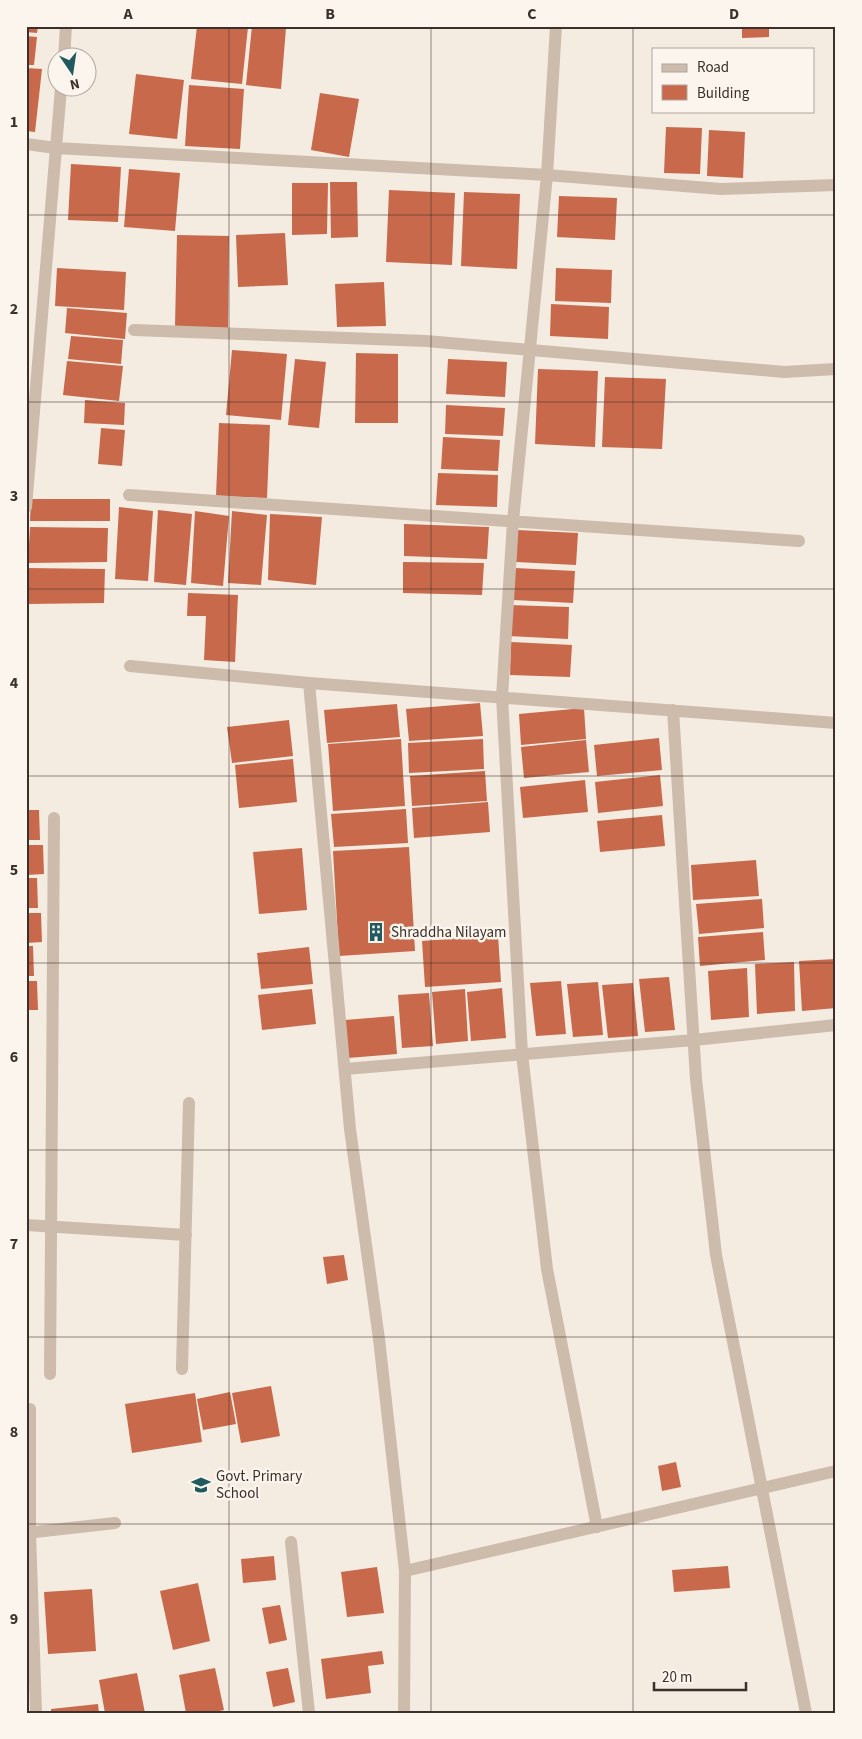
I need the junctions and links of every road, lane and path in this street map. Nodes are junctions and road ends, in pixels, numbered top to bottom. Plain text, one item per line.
1 (66, 26) edge
2 (556, 26) edge
3 (65, 48) edge
4 (60, 98) edge
5 (26, 144) edge
6 (56, 148) junction
7 (547, 175) junction
8 (836, 185) edge
9 (134, 330) dead end
10 (530, 350) junction
11 (836, 369) edge
12 (129, 495) dead end
13 (26, 507) edge
14 (513, 521) junction
15 (799, 541) dead end
16 (130, 666) dead end
17 (309, 683) junction
18 (502, 697) junction
19 (673, 710) junction
20 (836, 723) edge
21 (54, 818) dead end
22 (836, 1024) edge
23 (694, 1040) junction
24 (522, 1054) junction
25 (344, 1069) junction
26 (189, 1103) dead end
27 (26, 1225) edge
28 (51, 1226) junction
29 (186, 1234) junction
30 (182, 1370) dead end
31 (50, 1374) dead end
32 (30, 1409) dead end
33 (836, 1471) edge
34 (762, 1487) junction
35 (115, 1523) dead end
36 (597, 1527) junction
37 (28, 1533) edge
38 (291, 1542) dead end
39 (405, 1571) junction
40 (36, 1713) edge
41 (309, 1713) edge
42 (404, 1713) edge
43 (806, 1713) edge

1 - 3 street
2 - 7 street
4 - 6 street
5 - 6 street
6 - 7 street
6 - 13 street
7 - 8 street
7 - 10 street
9 - 10 street
10 - 11 street
10 - 14 street
12 - 14 street
14 - 15 street
14 - 18 street
16 - 17 street
17 - 18 street
17 - 25 street
18 - 19 street
18 - 24 street
19 - 20 street
19 - 23 street
21 - 28 street
22 - 23 street
23 - 24 street
23 - 34 street
24 - 25 street
24 - 36 street
25 - 39 street
26 - 29 street
27 - 28 street
28 - 29 street
28 - 31 street
29 - 30 street
32 - 37 street
33 - 34 street
34 - 36 street
34 - 43 street
35 - 37 street
36 - 39 street
37 - 40 street
38 - 41 street
39 - 42 street

